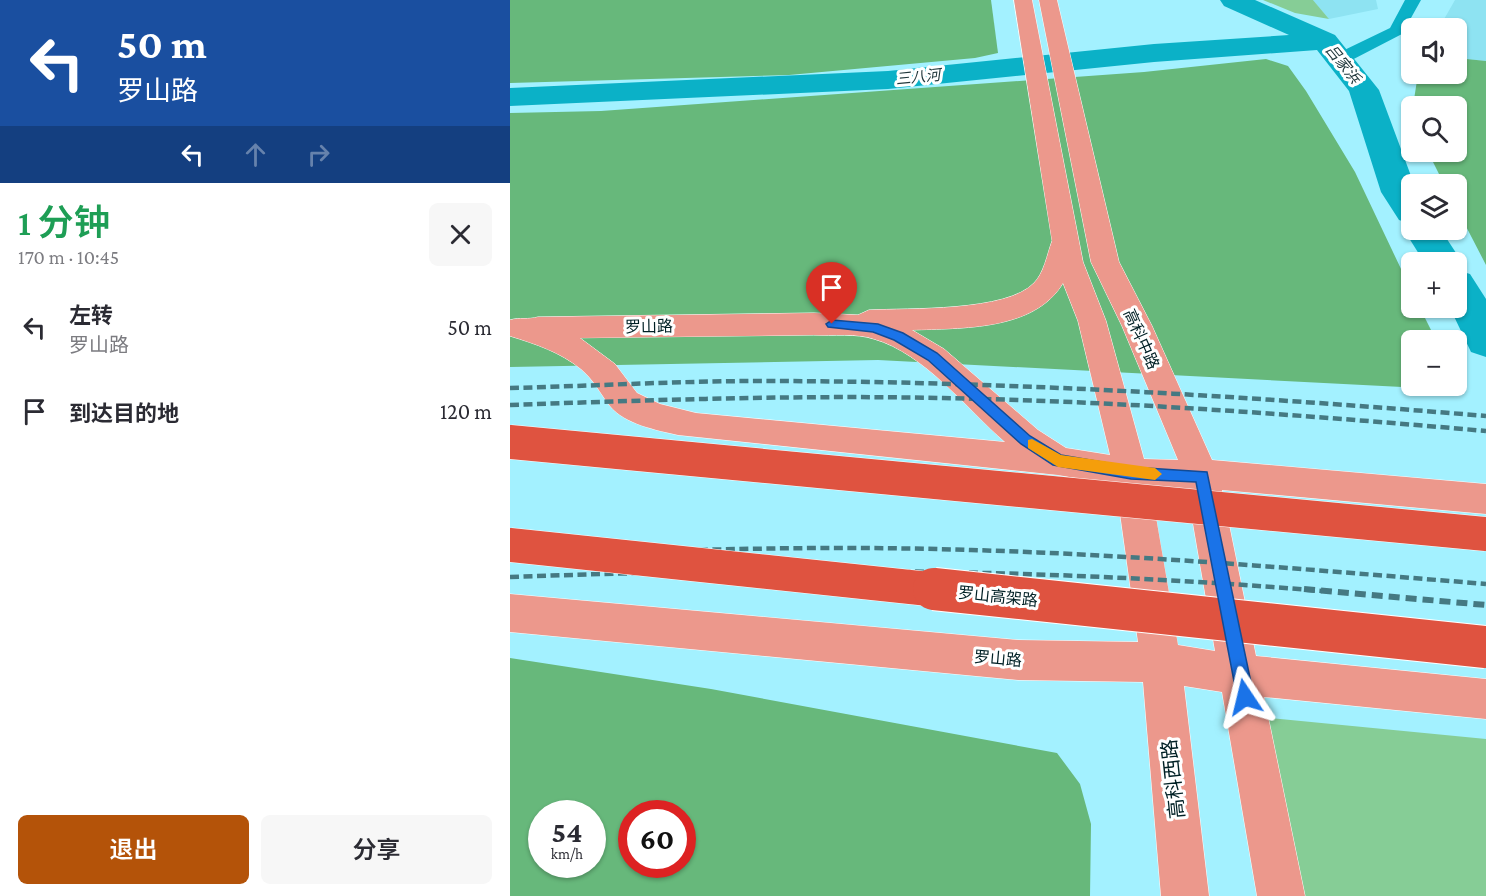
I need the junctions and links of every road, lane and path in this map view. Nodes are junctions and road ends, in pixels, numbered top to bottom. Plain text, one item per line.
1 (1023, 0) edge
2 (1048, 0) edge
3 (1047, 62) junction
4 (1065, 242) junction
5 (814, 324) junction
6 (515, 328) edge
7 (510, 442) edge
8 (1058, 461) junction
9 (1131, 473) junction
10 (1202, 476) junction
11 (1486, 499) edge
12 (1486, 534) edge
13 (510, 545) edge
14 (510, 613) edge
15 (1486, 646) edge
16 (1161, 662) junction
17 (1241, 675) junction
18 (1486, 699) edge
19 (1185, 896) edge
20 (1281, 896) edge

1 - 3 main road, 高科中路
2 - 3 main road, 高科中路
3 - 4 main road, 高科中路
3 - 10 main road, 高科中路
4 - 5 main road
4 - 9 main road, 高科中路
5 - 6 main road, 罗山路
5 - 8 main road, 罗山路
6 - 8 main road, 罗山路
7 - 12 highway, bridge
8 - 9 main road, 罗山路
9 - 10 main road, 罗山路
9 - 16 main road, 高科中路
10 - 11 main road, 罗山路
10 - 17 main road, 高科中路
13 - 15 highway, 罗山高架路, bridge
14 - 16 main road, 罗山路
16 - 17 main road, 罗山路
16 - 19 main road, 高科西路
17 - 18 main road, 罗山路
17 - 20 main road

